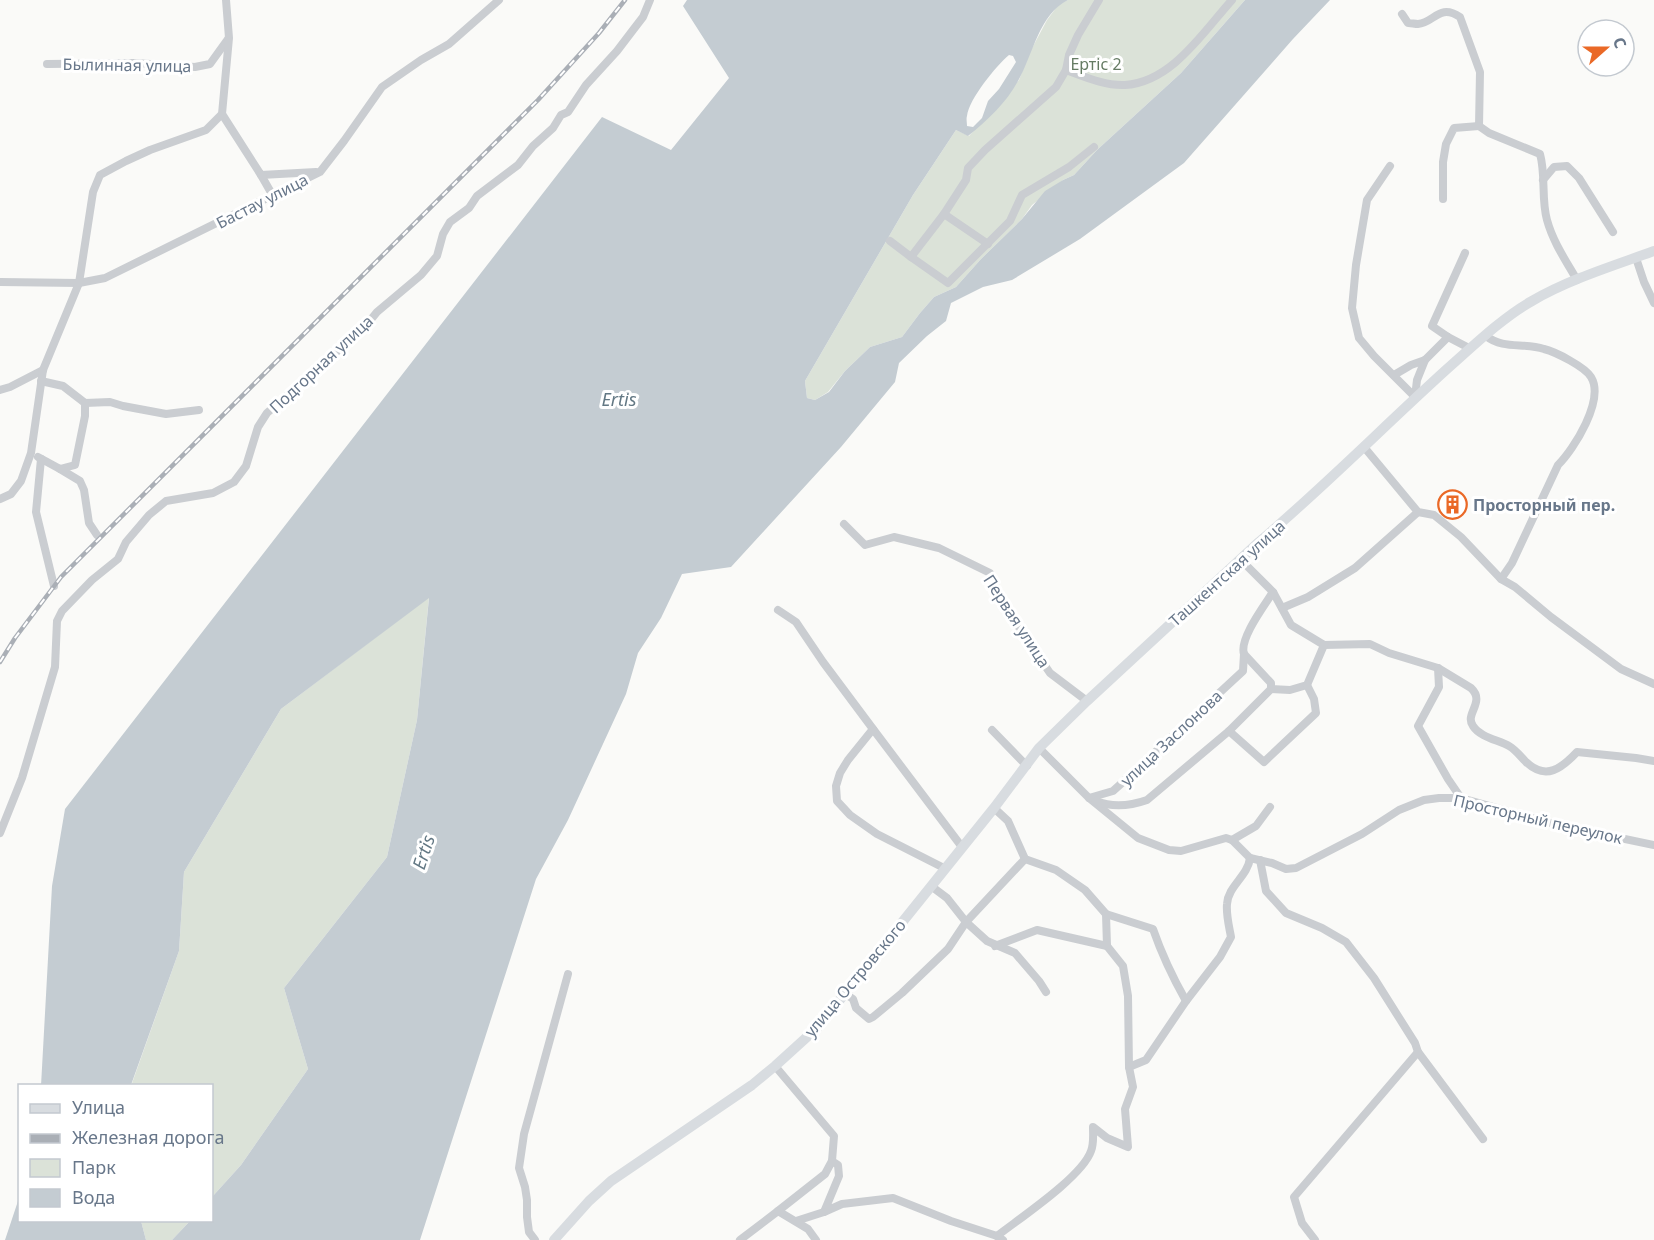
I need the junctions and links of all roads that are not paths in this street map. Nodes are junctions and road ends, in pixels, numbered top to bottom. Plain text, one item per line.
1 (226, 0) edge
2 (499, 0) edge
3 (650, 0) edge
4 (1099, 0) edge
5 (1232, 0) edge
6 (1402, 14) dead end
7 (229, 38) junction
8 (48, 64) dead end
9 (1066, 70) junction
10 (222, 114) junction
11 (1479, 126) junction
12 (1094, 147) dead end
13 (1390, 166) dead end
14 (320, 172) junction
15 (261, 175) junction
16 (1543, 180) junction
17 (273, 196) junction
18 (1443, 199) dead end
19 (944, 214) junction
20 (1613, 232) dead end
21 (890, 241) dead end
22 (988, 244) junction
23 (1654, 251) edge
24 (1465, 253) dead end
25 (911, 257) junction
26 (1636, 258) junction
27 (1577, 280) junction
28 (0, 282) edge
29 (79, 283) junction
30 (1654, 303) edge
31 (1485, 336) junction
32 (1448, 337) junction
33 (1469, 348) junction
34 (1425, 360) junction
35 (43, 370) junction
36 (1394, 375) junction
37 (41, 381) junction
38 (0, 390) edge
39 (1415, 397) junction
40 (86, 404) junction
41 (199, 410) dead end
42 (1364, 447) junction
43 (31, 453) junction
44 (40, 459) junction
45 (60, 469) junction
46 (0, 499) edge
47 (1418, 512) junction
48 (844, 524) dead end
49 (97, 535) dead end
50 (1241, 560) junction
51 (1501, 579) junction
52 (54, 586) dead end
53 (1273, 592) junction
54 (1282, 608) junction
55 (778, 610) dead end
56 (1324, 645) junction
57 (1244, 654) junction
58 (1438, 668) junction
59 (1654, 684) edge
60 (1306, 685) junction
61 (1271, 689) junction
62 (1087, 701) junction
63 (873, 729) junction
64 (992, 730) dead end
65 (1229, 731) junction
66 (1039, 748) junction
67 (1654, 761) edge
68 (1028, 766) junction
69 (1089, 798) junction
70 (1461, 798) junction
71 (1270, 807) dead end
72 (994, 808) junction
73 (0, 833) edge
74 (1232, 840) junction
75 (1654, 845) edge
76 (962, 847) junction
77 (1250, 858) junction
78 (1025, 859) junction
79 (1260, 860) junction
80 (944, 868) junction
81 (931, 886) junction
82 (1106, 914) junction
83 (966, 922) junction
84 (994, 946) junction
85 (1107, 946) junction
86 (568, 974) dead end
87 (1046, 992) dead end
88 (844, 993) junction
89 (1186, 1000) junction
90 (1418, 1052) junction
91 (775, 1066) junction
92 (1129, 1067) junction
93 (1483, 1139) dead end
94 (832, 1161) junction
95 (778, 1210) junction
96 (824, 1212) junction
97 (796, 1221) junction
98 (1000, 1238) edge
99 (535, 1240) edge
100 (554, 1240) edge
101 (741, 1240) edge
102 (816, 1240) edge
103 (1315, 1240) edge

1 - 7 street
2 - 14 street, Бастау улица
3 - 73 street, Подгорная улица
4 - 9 street
5 - 9 street
6 - 11 street
7 - 8 street, Былинная улица
7 - 10 street
9 - 19 street
10 - 15 street
10 - 29 street
11 - 16 street
11 - 18 street
12 - 22 street
13 - 36 street
14 - 15 street
14 - 17 street, Бастау улица
15 - 17 street
16 - 20 street
16 - 27 street
17 - 29 street, Бастау улица
19 - 22 street
19 - 25 street
21 - 25 street
22 - 25 street
23 - 26 main road, Ташкентская улица
24 - 32 street
26 - 27 main road, Ташкентская улица
26 - 30 street
27 - 31 main road, Ташкентская улица
28 - 29 street, Бастау улица
29 - 35 street
31 - 33 main road, Ташкентская улица
31 - 51 street
32 - 33 street
32 - 34 street
33 - 39 main road, Ташкентская улица
34 - 36 street
34 - 39 street
35 - 37 street
35 - 38 street
36 - 39 street
37 - 40 street
37 - 43 street
39 - 42 main road, Ташкентская улица
40 - 41 street
40 - 45 street
42 - 47 street
42 - 50 main road, Ташкентская улица
43 - 44 street
43 - 46 street
44 - 45 street
44 - 52 street
45 - 49 street
47 - 51 street
47 - 54 street
48 - 62 street, Первая улица
50 - 53 street
50 - 62 main road, Ташкентская улица
51 - 59 street
53 - 54 street
53 - 57 street, улица Заслонова
54 - 56 street
55 - 63 street
56 - 58 street
56 - 60 street
57 - 61 street
57 - 69 street, улица Заслонова
58 - 67 street
58 - 70 street
60 - 61 street
60 - 65 street
61 - 65 street, улица Заслонова
62 - 66 main road, Ташкентская улица
63 - 76 street
63 - 80 street
64 - 68 street
65 - 69 street, улица Заслонова
66 - 68 main road, улица Островского
66 - 69 street
68 - 72 main road, улица Островского
69 - 74 street
70 - 75 street, Просторный переулок
70 - 79 street, Просторный переулок
71 - 74 street
72 - 76 main road, улица Островского
72 - 78 street
74 - 77 street
76 - 80 main road, улица Островского
77 - 79 street, Просторный переулок
77 - 89 street
78 - 82 street
78 - 83 street
79 - 90 street
80 - 81 main road, улица Островского
81 - 83 street
81 - 88 main road, улица Островского
82 - 85 street
82 - 89 street
83 - 84 street
83 - 88 street
84 - 85 street
84 - 87 street
85 - 92 street
86 - 99 street
88 - 91 main road, улица Островского
89 - 92 street
90 - 93 street
90 - 103 street
91 - 94 street
91 - 100 main road, улица Островского
92 - 98 street
94 - 95 street
94 - 96 street
95 - 97 street
95 - 101 street
96 - 97 street
96 - 98 street
97 - 102 street

